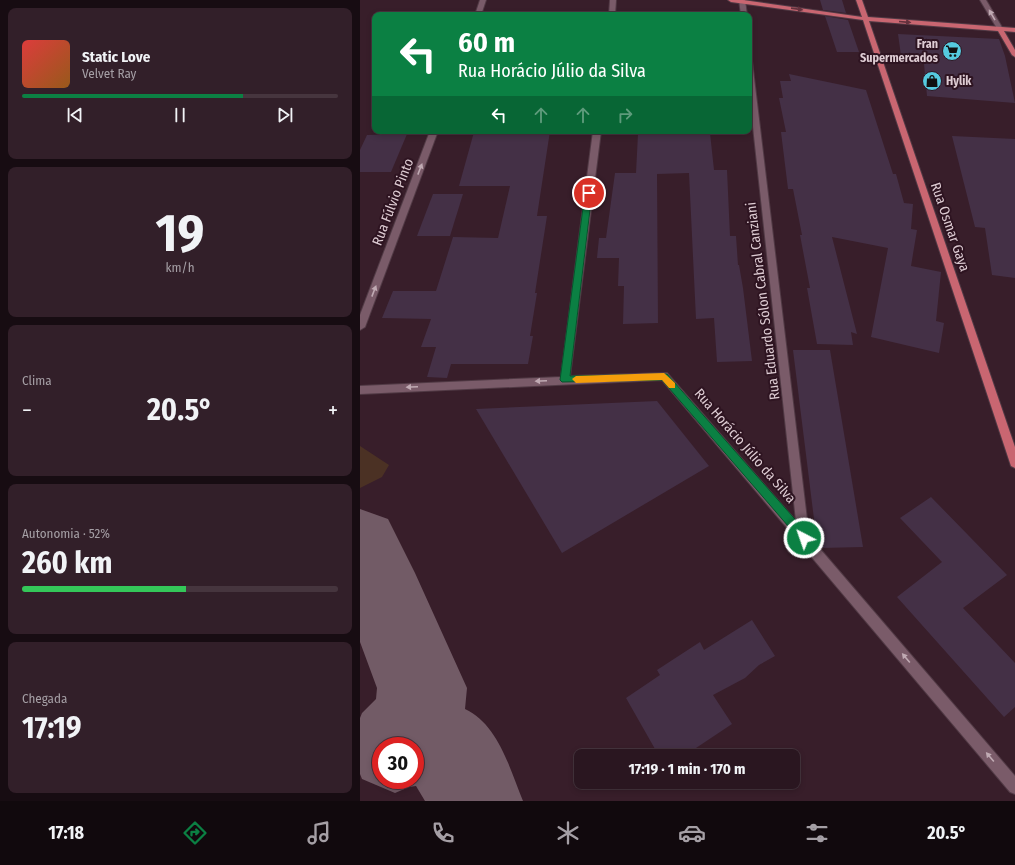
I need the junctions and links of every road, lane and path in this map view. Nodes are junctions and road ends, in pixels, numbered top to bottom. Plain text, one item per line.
1 (483, 0) edge
2 (613, 0) edge
3 (730, 0) edge
4 (859, 0) edge
5 (983, 0) edge
6 (742, 1) edge
7 (479, 12) edge
8 (612, 12) edge
9 (744, 12) edge
10 (866, 18) junction
11 (1000, 30) junction
12 (1015, 30) edge
13 (1015, 55) edge
14 (752, 87) edge
15 (433, 134) edge
16 (597, 134) edge
17 (360, 327) edge
18 (565, 380) junction
19 (360, 390) edge
20 (1015, 463) edge
21 (804, 538) junction
22 (1015, 787) edge

1 - 7 street
2 - 8 street
3 - 6 main road
4 - 10 main road, Rua Osmar Gaya
11 -> 5 street
6 - 9 street
6 -> 10 main road
10 -> 11 main road
10 - 20 main road, Rua Osmar Gaya
11 - 12 main road
11 - 13 main road
14 - 21 street, Rua Eduardo Sólon Cabral Canziani
17 -> 15 street, Rua Fúlvio Pinto
16 - 18 street
18 -> 19 street, Rua Horácio Júlio da Silva
18 - 21 street, Rua Horácio Júlio da Silva
22 -> 21 street, Rua Horácio Júlio da Silva

